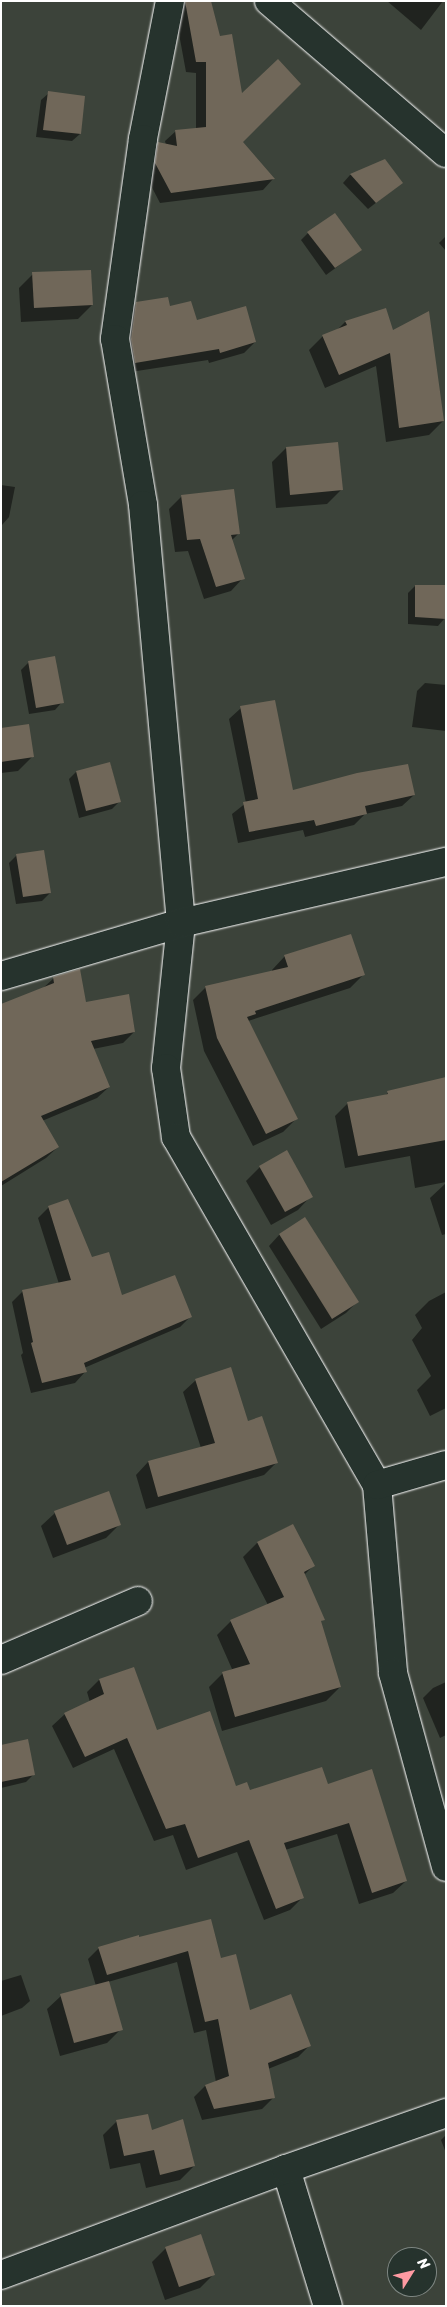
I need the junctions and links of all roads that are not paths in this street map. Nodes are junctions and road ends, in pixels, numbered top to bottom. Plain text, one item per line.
1 (170, 1) edge
2 (269, 1) edge
3 (446, 153) edge
4 (446, 862) edge
5 (181, 924) junction
6 (1, 976) edge
7 (446, 1465) edge
8 (377, 1485) junction
9 (138, 1601) dead end
10 (1, 1660) edge
11 (446, 1867) edge
12 (446, 2113) edge
13 (286, 2169) junction
14 (1, 2275) edge
15 (328, 2306) edge

1 - 5 street
2 - 3 street
4 - 5 street
5 - 6 street
5 - 8 street
7 - 8 street
8 - 11 street
9 - 10 street
12 - 13 street
13 - 14 street
13 - 15 street

